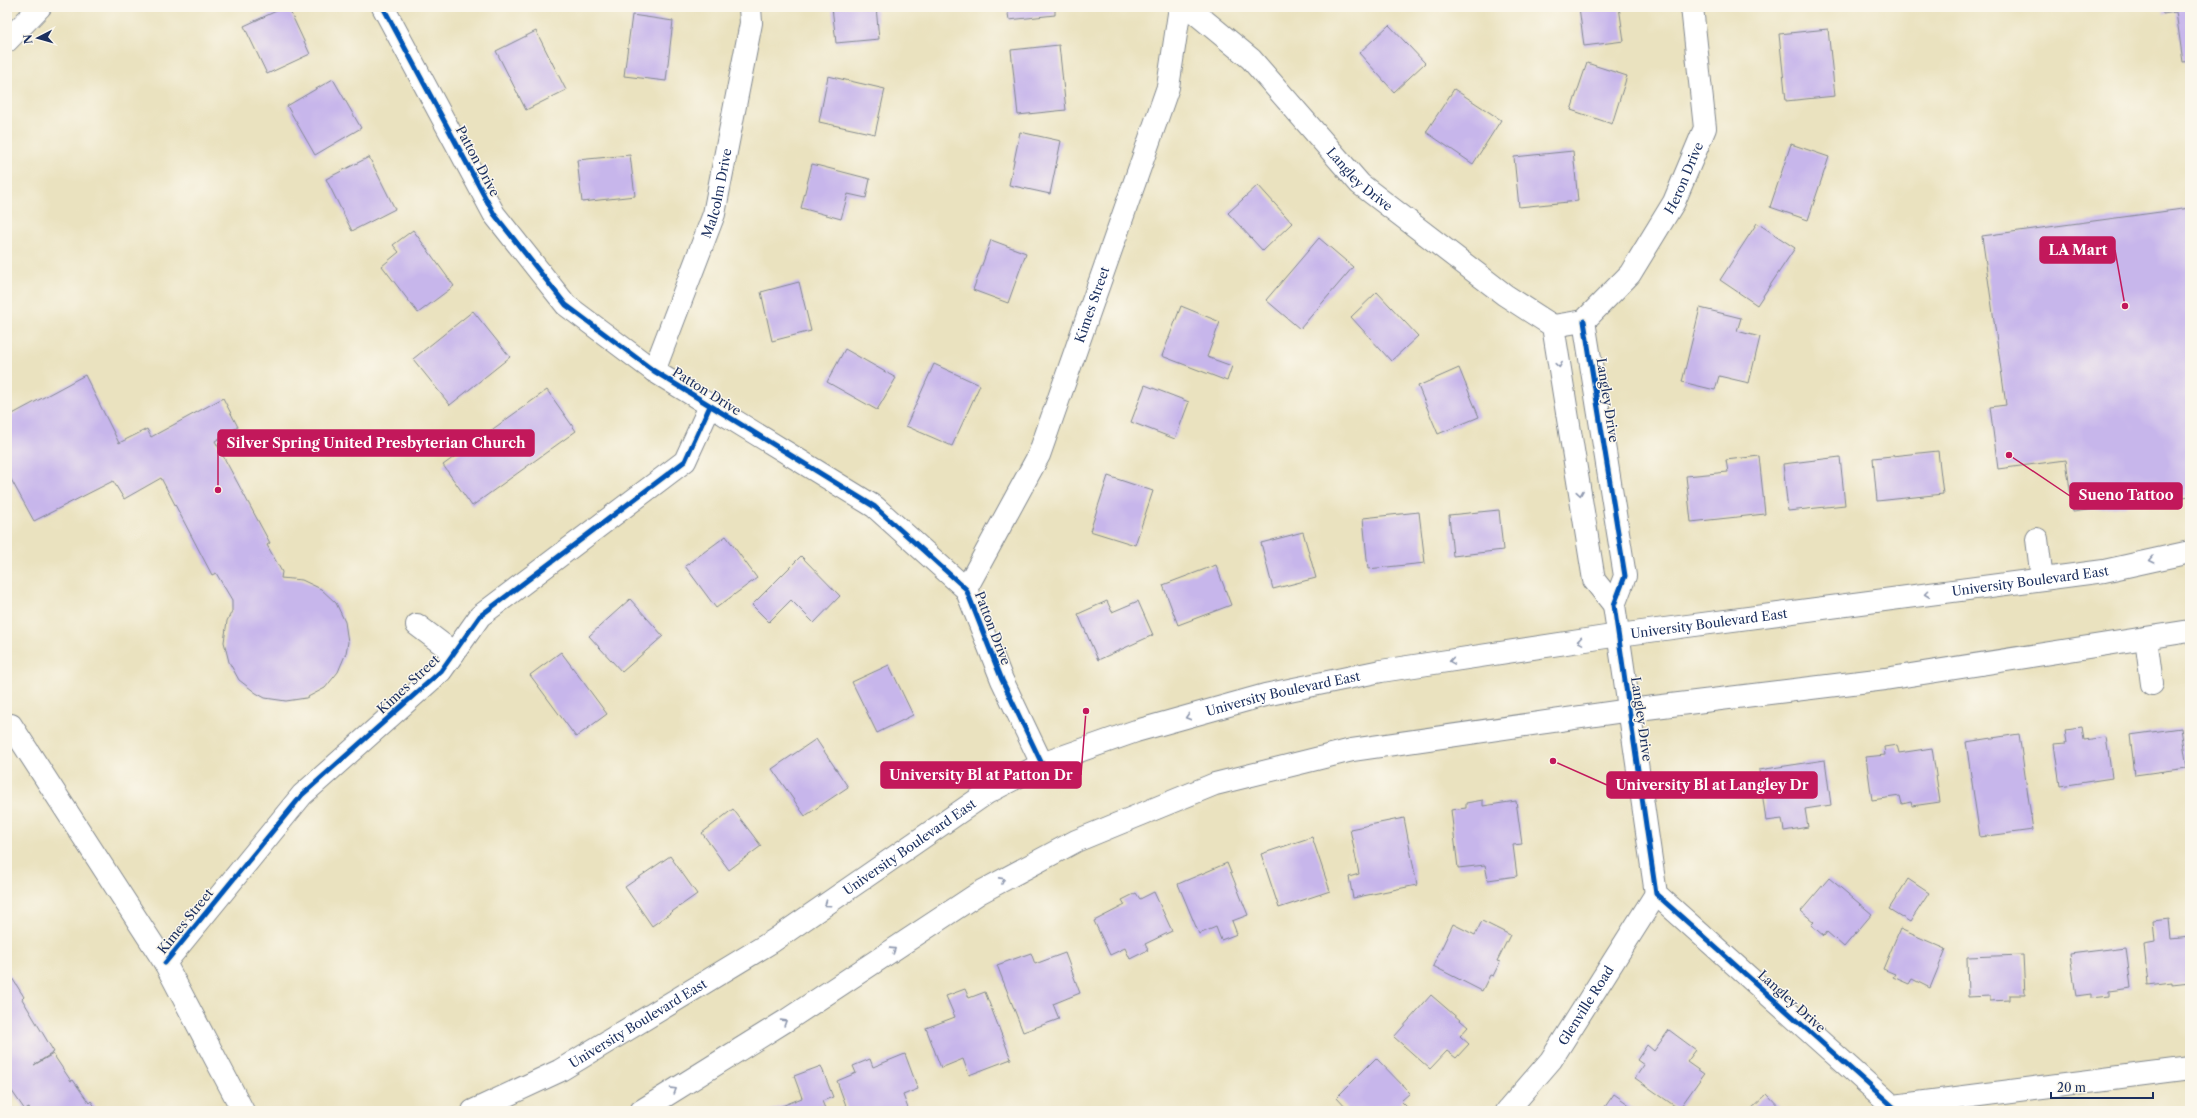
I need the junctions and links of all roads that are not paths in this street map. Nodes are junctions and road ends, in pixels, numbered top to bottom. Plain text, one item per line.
1 (40, 7) edge
2 (383, 7) edge
3 (750, 7) edge
4 (1180, 7) edge
5 (1188, 7) edge
6 (1692, 7) edge
7 (7, 41) edge
8 (1584, 322) junction
9 (1553, 326) junction
10 (654, 371) junction
11 (710, 406) junction
12 (2037, 539) dead end
13 (2190, 552) edge
14 (2042, 579) junction
15 (966, 589) junction
16 (1614, 605) junction
17 (417, 625) dead end
18 (2190, 631) edge
19 (1619, 635) junction
20 (2146, 638) junction
21 (454, 653) junction
22 (2152, 684) dead end
23 (1630, 710) junction
24 (11, 725) dead end
25 (1042, 764) junction
26 (1656, 894) junction
27 (165, 963) junction
28 (2190, 1068) edge
29 (1896, 1109) edge
30 (243, 1111) edge
31 (472, 1111) edge
32 (641, 1111) edge
33 (1507, 1111) edge

1 - 7 street
2 - 10 street, Patton Drive
3 - 10 street, Malcolm Drive
4 - 15 street, Kimes Street
5 - 9 street, Langley Drive
6 - 8 street, Heron Drive
8 - 9 street
8 - 16 street, Langley Drive
9 -> 16 street, Langley Drive
10 - 11 street, Patton Drive
11 - 15 street, Patton Drive
11 - 21 street, Kimes Street
12 - 14 street
13 -> 14 street, University Boulevard East
14 -> 19 street, University Boulevard East
15 - 25 street, Patton Drive
16 - 19 street, Langley Drive
17 - 21 street
18 - 20 street
19 - 23 street, Langley Drive
19 -> 25 street, University Boulevard East
20 - 22 street
20 - 23 street
21 - 27 street, Kimes Street
23 - 26 street, Langley Drive
32 -> 23 street
24 - 27 street
25 -> 31 street, University Boulevard East
26 - 29 street, Langley Drive
26 - 33 street, Glenville Road
27 - 30 street
28 - 29 street

